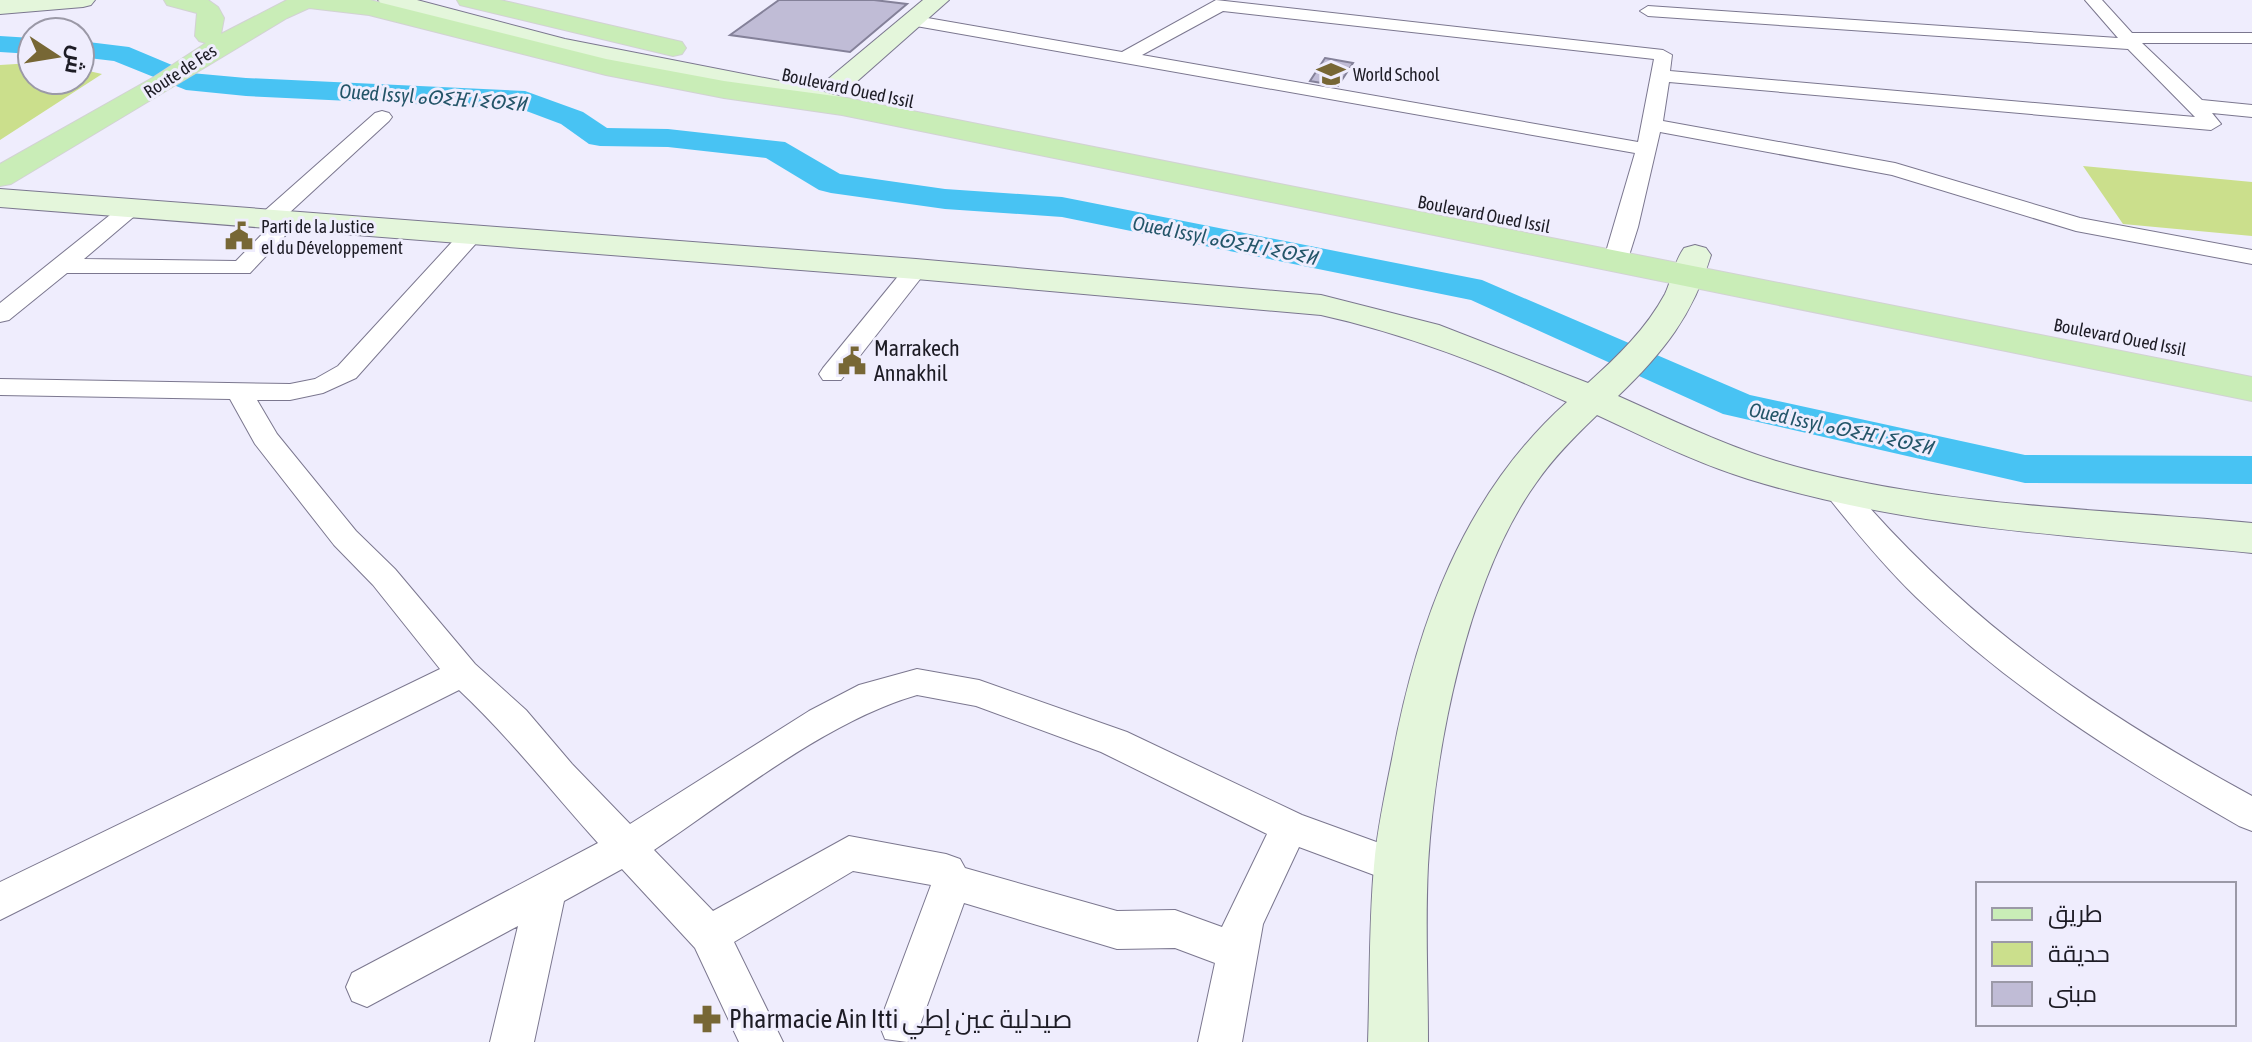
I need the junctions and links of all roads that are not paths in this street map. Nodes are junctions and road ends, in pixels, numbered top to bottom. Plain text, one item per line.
1 (83, 0) edge
2 (176, 0) edge
3 (424, 0) edge
4 (469, 0) edge
5 (937, 0) edge
6 (2093, 0) edge
7 (246, 2) edge
8 (312, 2) edge
9 (1222, 3) edge
10 (390, 5) edge
11 (0, 7) edge
12 (916, 21) junction
13 (1654, 26) edge
14 (236, 34) junction
15 (2252, 38) edge
16 (2130, 41) junction
17 (192, 53) junction
18 (1122, 59) junction
19 (717, 61) junction
20 (1661, 76) junction
21 (839, 96) junction
22 (2196, 105) junction
23 (2252, 111) edge
24 (382, 117) dead end
25 (1652, 125) junction
26 (1645, 149) junction
27 (4, 196) edge
28 (133, 208) junction
29 (279, 220) junction
30 (471, 235) junction
31 (1619, 252) junction
32 (2252, 257) edge
33 (1692, 265) junction
34 (63, 266) junction
35 (916, 269) junction
36 (0, 315) edge
37 (2252, 363) edge
38 (832, 374) dead end
39 (1618, 375) junction
40 (0, 387) edge
41 (2252, 389) edge
42 (239, 391) junction
43 (1838, 490) junction
44 (2252, 538) edge
45 (463, 673) junction
46 (2252, 815) edge
47 (1289, 827) junction
48 (625, 848) junction
49 (1401, 868) junction
50 (952, 882) junction
51 (546, 893) junction
52 (0, 902) edge
53 (709, 935) junction
54 (1237, 952) junction
55 (367, 987) dead end
56 (900, 1024) dead end
57 (512, 1042) edge
58 (761, 1042) edge
59 (1220, 1042) edge
60 (1398, 1042) edge

1 - 11 street
2 - 17 main road
3 - 19 street, Boulevard Oued Issil
4 - 19 main road, Boulevard Oued Issil
5 - 12 street
6 - 16 street
7 - 8 main road, Boulevard Oued Issil
7 - 17 main road, Route de Fes
8 - 10 main road, Boulevard Oued Issil
8 - 14 main road, Route de Fes
9 - 13 street
9 - 18 street
10 - 14 main road
10 - 21 main road, Boulevard Oued Issil
12 - 18 street
12 - 21 street
13 - 16 street
13 - 20 street
14 - 17 main road, Route de Fes
15 - 16 street
16 - 22 street
17 - 27 main road, Route de Fes
18 - 26 street
19 - 21 main road, Boulevard Oued Issil
20 - 22 street
20 - 25 street
21 - 31 main road, Boulevard Oued Issil
22 - 23 street
24 - 29 street
25 - 26 street
25 - 32 street
26 - 31 street
27 - 28 street
28 - 29 street
28 - 34 street
29 - 30 street
29 - 34 street
30 - 35 street
30 - 42 street
31 - 33 main road, Boulevard Oued Issil
33 - 37 main road, Boulevard Oued Issil
33 - 39 street
33 - 41 main road, Boulevard Oued Issil
34 - 36 street
35 - 38 street
35 - 39 street
39 - 43 street
39 - 49 street
40 - 42 street
42 - 45 street
43 - 44 street
43 - 46 street
45 - 48 street
45 - 52 street
47 - 48 street
47 - 49 street
47 - 54 street
48 - 51 street
48 - 53 street
49 - 60 street
50 - 53 street
50 - 54 street
50 - 56 street
51 - 55 street
51 - 57 street
53 - 58 street
54 - 59 street

